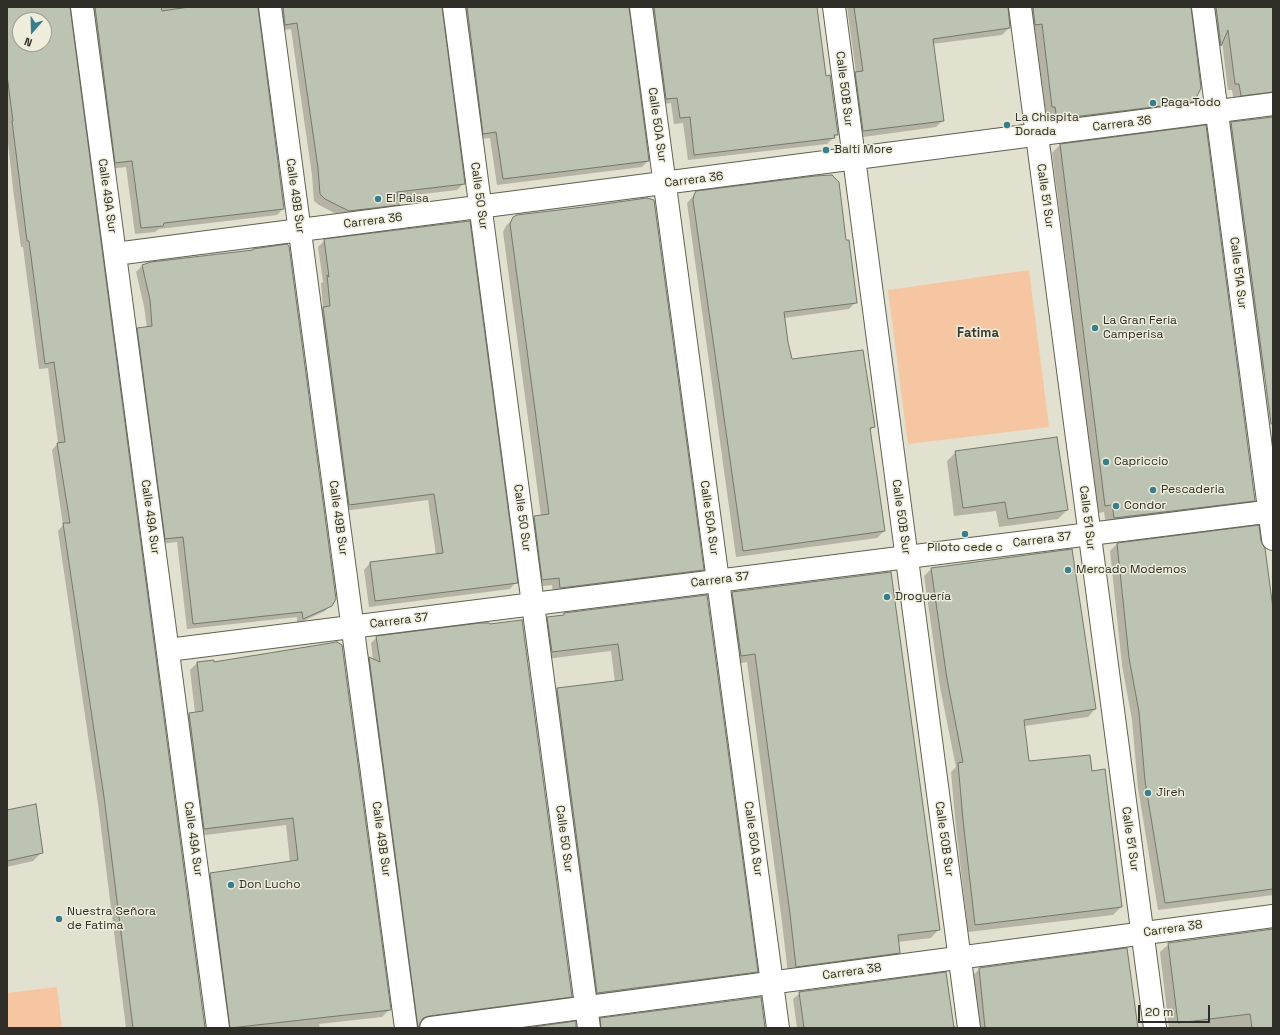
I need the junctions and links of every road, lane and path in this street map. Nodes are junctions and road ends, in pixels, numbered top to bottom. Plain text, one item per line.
1 (82, 7) edge
2 (270, 7) edge
3 (454, 7) edge
4 (641, 7) edge
5 (834, 7) edge
6 (1020, 7) edge
7 (1203, 7) edge
8 (1273, 104) edge
9 (1217, 112) junction
10 (1037, 135) junction
11 (854, 159) junction
12 (665, 183) junction
13 (481, 207) junction
14 (300, 231) junction
15 (115, 254) junction
16 (1271, 511) edge
17 (1090, 534) junction
18 (1273, 539) edge
19 (906, 557) junction
20 (718, 580) junction
21 (533, 604) junction
22 (352, 626) junction
23 (168, 650) junction
24 (1273, 916) edge
25 (1142, 933) junction
26 (959, 958) junction
27 (772, 982) junction
28 (588, 1018) edge
29 (218, 1028) edge
30 (406, 1028) edge
31 (431, 1028) edge
32 (778, 1028) edge
33 (969, 1028) edge
34 (1155, 1028) edge

1 - 15 street, Calle 49A Sur
2 - 14 street, Calle 49B Sur
3 - 13 street, Calle 50 Sur
4 - 12 street, Calle 50A Sur
5 - 11 street, Calle 50B Sur
6 - 10 street, Calle 51 Sur
7 - 9 street, Calle 51A Sur
8 - 9 street, Carrera 36
9 - 10 street, Carrera 36
9 - 16 street, Calle 51A Sur
10 - 11 street, Carrera 36
10 - 17 street, Calle 51 Sur
11 - 12 street, Carrera 36
11 - 19 street, Calle 50B Sur
12 - 13 street, Carrera 36
12 - 20 street, Calle 50A Sur
13 - 14 street, Carrera 36
13 - 21 street, Calle 50 Sur
14 - 15 street, Carrera 36
14 - 22 street, Calle 49B Sur
15 - 23 street, Calle 49A Sur
16 - 17 street, Carrera 37
16 - 18 street, Calle 51A Sur
17 - 19 street, Carrera 37
17 - 25 street, Calle 51 Sur
19 - 20 street, Carrera 37
19 - 26 street, Calle 50B Sur
20 - 21 street, Carrera 37
20 - 27 street, Calle 50A Sur
21 - 22 street, Carrera 37
21 - 28 street, Calle 50 Sur
22 - 23 street, Carrera 37
22 - 30 street, Calle 49B Sur
23 - 29 street, Calle 49A Sur
24 - 25 street, Carrera 38
25 - 26 street, Carrera 38
25 - 34 street, Calle 51 Sur
26 - 27 street, Carrera 38
26 - 33 street, Calle 50B Sur
27 - 28 street, Carrera 38
27 - 32 street, Calle 50A Sur
28 - 31 street, Carrera 38

